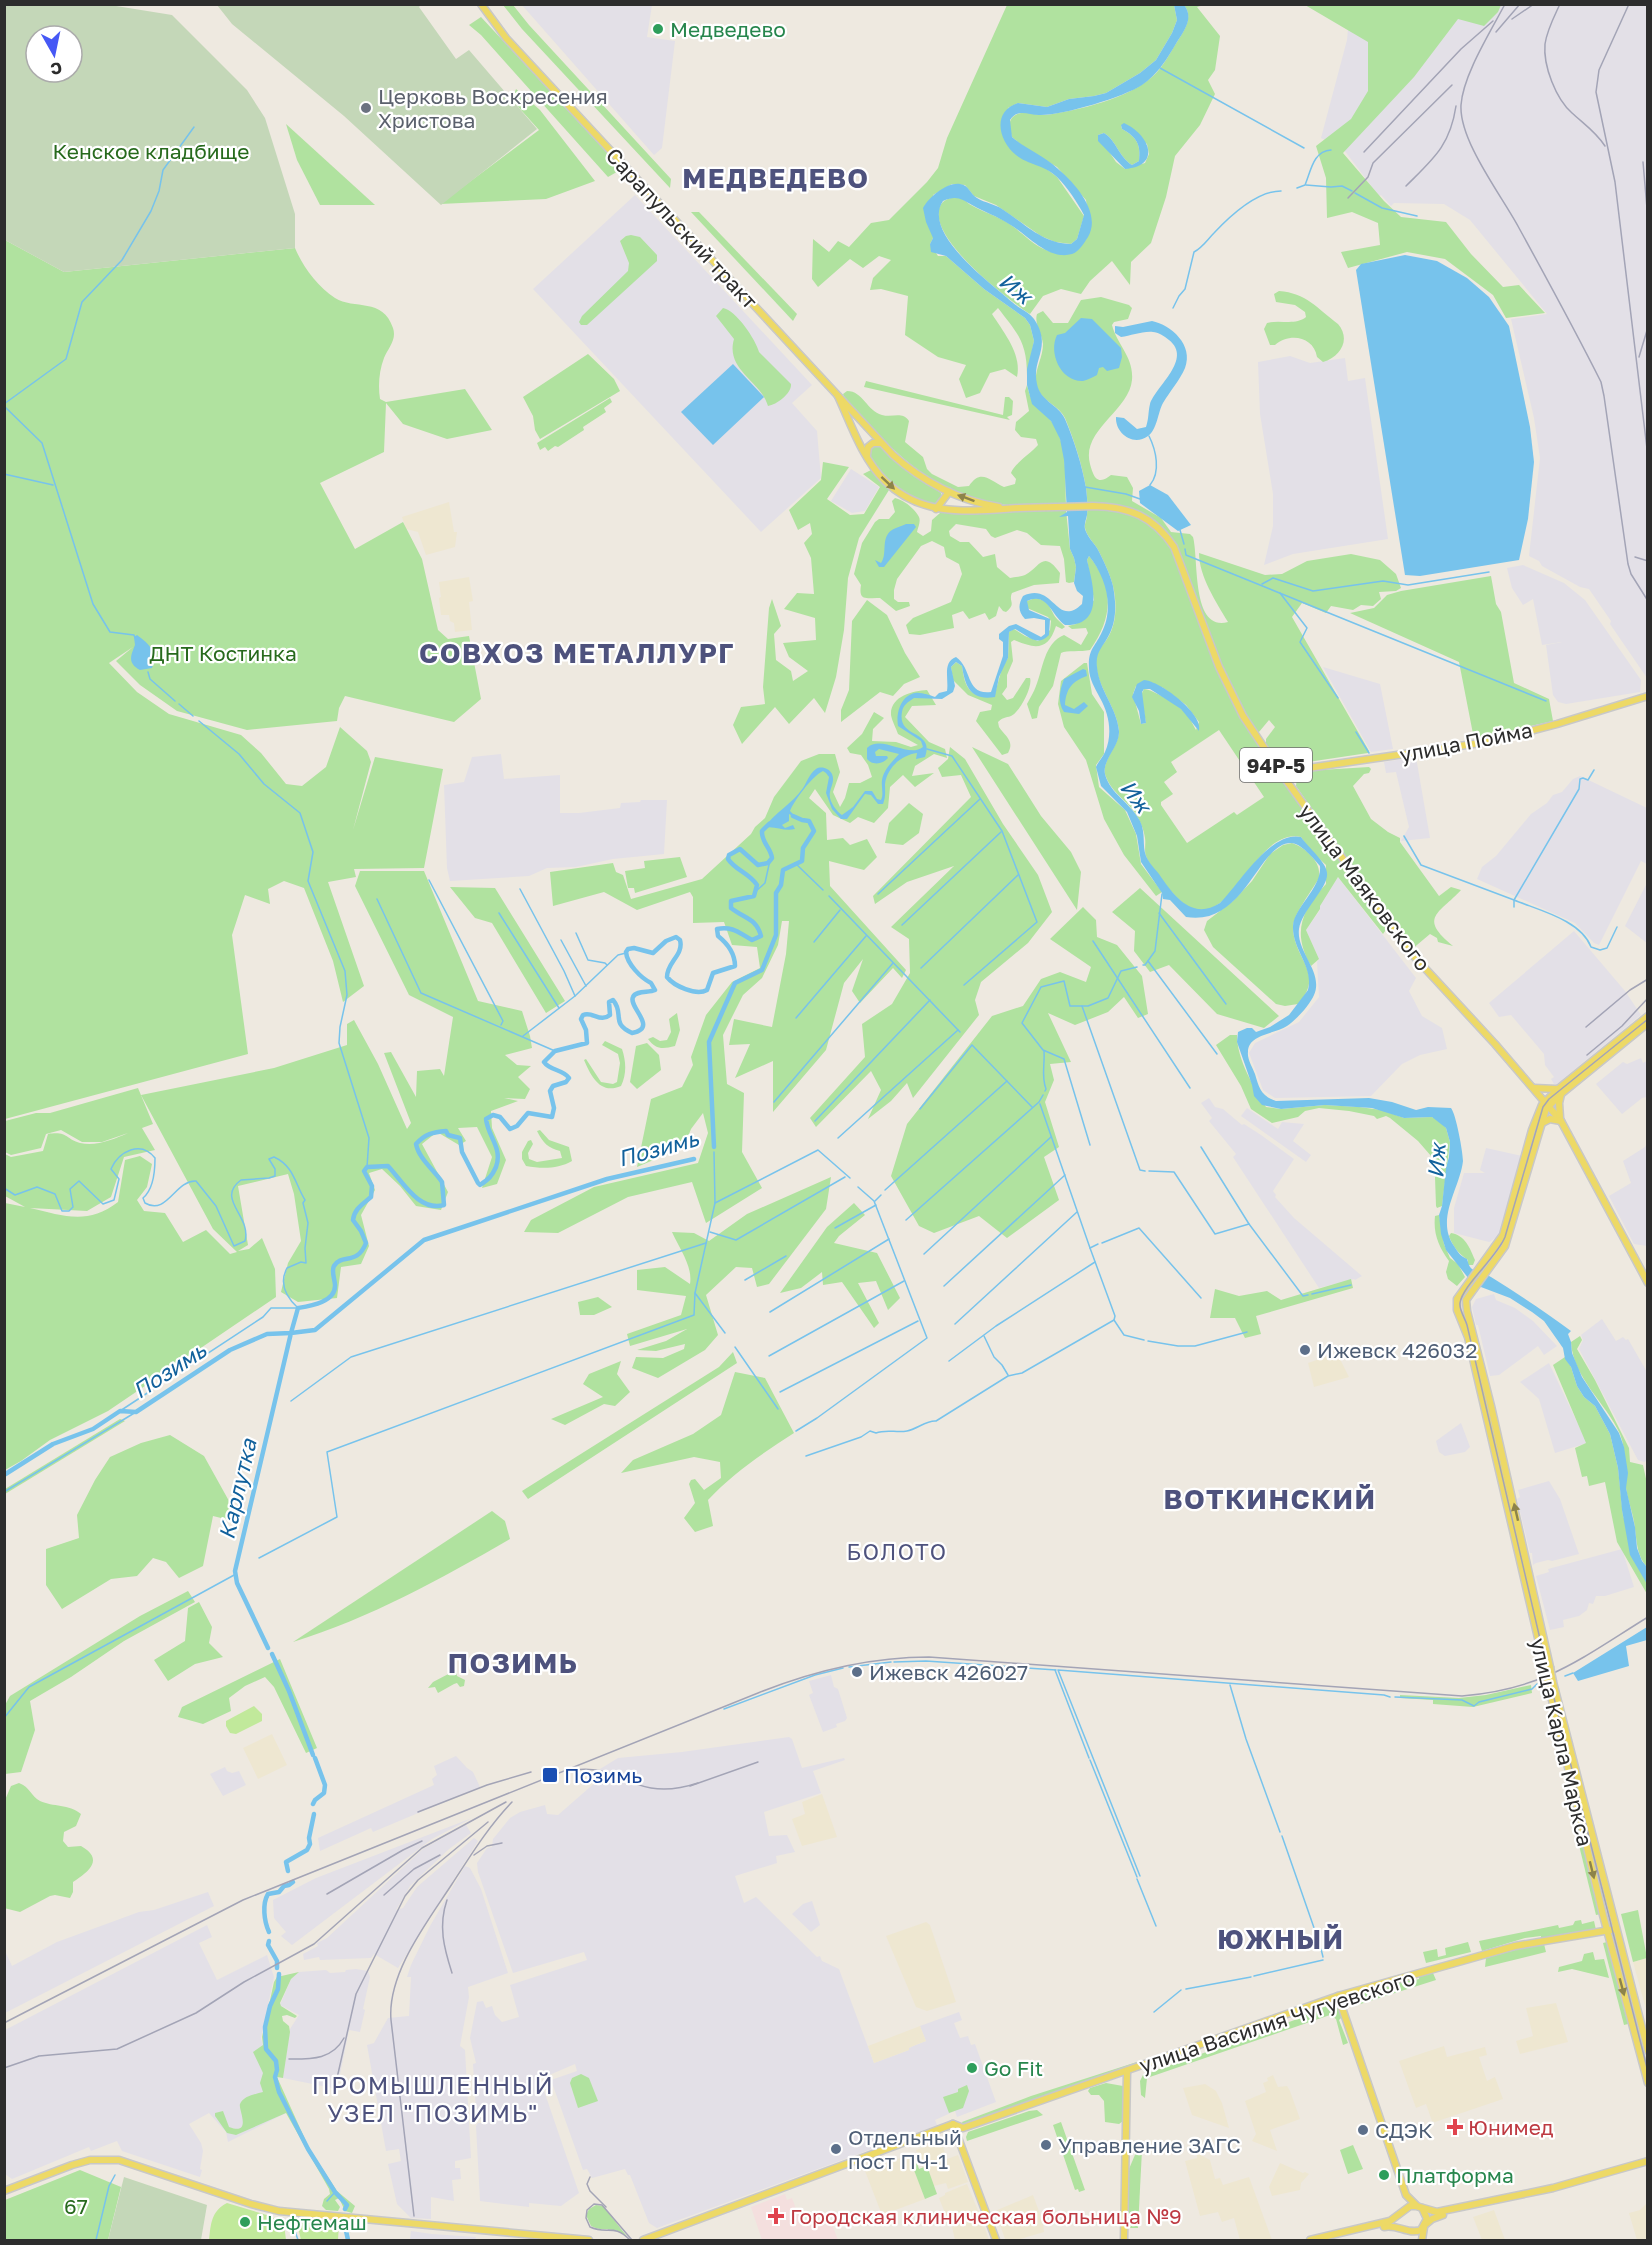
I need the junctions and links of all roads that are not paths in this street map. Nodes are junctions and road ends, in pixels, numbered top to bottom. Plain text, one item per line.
1 (481, 4) edge
2 (838, 396) junction
3 (882, 443) junction
4 (867, 457) junction
5 (949, 492) junction
6 (1093, 506) joint
7 (1023, 508) junction
8 (936, 509) junction
9 (1647, 696) edge
10 (1281, 773) junction
11 (1647, 1016) edge
12 (1647, 1023) edge
13 (1533, 1088) junction
14 (1559, 1091) junction
15 (1546, 1104) junction
16 (1537, 1113) junction
17 (1561, 1121) junction
18 (1540, 1124) junction
19 (1647, 1283) edge
20 (1485, 1399) junction
21 (1529, 1569) junction
22 (1521, 1572) junction
23 (1547, 1667) junction
24 (1551, 1682) junction
25 (1616, 1929) junction
26 (1607, 1930) junction
27 (1338, 1996) junction
28 (1647, 2051) edge
29 (1127, 2071) junction
30 (1647, 2083) edge
31 (953, 2124) junction
32 (1647, 2163) edge
33 (4, 2191) edge
34 (1406, 2195) junction
35 (1419, 2207) junction
36 (1463, 2209) junction
37 (1402, 2211) junction
38 (1425, 2226) junction
39 (1408, 2231) junction
40 (589, 2241) edge
41 (643, 2241) edge
42 (996, 2241) edge
43 (1124, 2241) edge
44 (1310, 2241) edge
45 (1326, 2241) edge
46 (1421, 2241) edge

1 - 2 main road, Сарапульский тракт / 94Р-5
2 - 3 main road, Сарапульский тракт / 94Р-5
2 - 4 main road, Сарапульский тракт / 94Р-5
3 - 4 main road
3 - 5 main road, Сарапульский тракт / 94Р-5
4 -> 8 main road, Сарапульский тракт / 94Р-5
7 -> 5 main road, Сарапульский тракт / 94Р-5
5 - 8 main road
6 - 7 main road, Сарапульский тракт / 94Р-5
6 - 10 main road, улица Маяковского / 94Р-5
7 - 8 main road, Сарапульский тракт / 94Р-5
9 - 10 main road, улица Пойма
10 - 13 main road, улица Маяковского / 94Р-5
11 - 14 main road
12 - 14 main road
13 - 14 main road
13 - 15 main road, улица Маяковского / 94Р-5
13 - 16 main road
14 - 15 main road
14 - 17 main road
15 - 16 main road
15 - 17 main road, улица Маяковского
15 - 18 main road
16 - 20 main road
17 - 18 main road
17 - 19 main road, улица Маяковского
18 - 20 main road
21 -> 20 main road, улица Карла Маркса
20 - 22 main road, улица Карла Маркса
21 - 22 main road
21 - 23 main road, улица Карла Маркса
22 - 23 main road, улица Карла Маркса
23 - 24 main road, улица Карла Маркса, bridge
24 - 25 main road, улица Карла Маркса
24 -> 26 main road, улица Карла Маркса
25 - 26 main road, улица Василия Чугуевского
25 - 28 main road, улица Карла Маркса
26 - 27 main road, улица Василия Чугуевского
26 -> 30 main road, улица Карла Маркса
27 - 29 main road, улица Василия Чугуевского
27 - 34 main road
29 - 31 main road, улица Василия Чугуевского
29 - 43 main road
31 - 41 main road, улица Василия Чугуевского
31 - 42 main road
32 - 36 main road
33 - 40 main road
34 - 35 main road
34 - 37 main road
35 - 36 main road
35 - 37 main road
35 - 38 main road
36 - 38 main road
37 - 39 main road
37 - 44 main road
38 - 39 main road
38 - 46 main road
39 - 45 main road
39 - 46 main road

